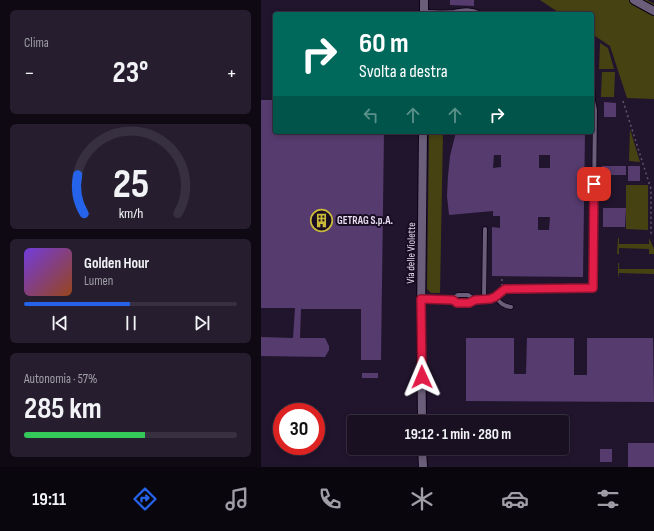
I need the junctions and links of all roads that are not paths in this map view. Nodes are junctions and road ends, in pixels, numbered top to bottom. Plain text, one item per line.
1 (424, 0) edge
2 (634, 0) edge
3 (654, 11) edge
4 (424, 12) edge
5 (457, 12) edge
6 (475, 12) edge
7 (594, 106) edge
8 (423, 134) edge
9 (485, 229) dead end
10 (495, 297) junction
11 (421, 299) junction
12 (453, 300) junction
13 (475, 300) junction
14 (484, 300) junction
15 (511, 307) dead end
16 (422, 415) edge
17 (423, 455) edge
18 (423, 467) edge

1 - 4 street
2 - 3 street
5 - 6 lane
7 - 10 lane
8 - 11 street, Via delle Violette
9 - 14 lane
10 - 14 lane
10 - 15 lane
11 - 12 lane
11 - 16 street, Via delle Violette
12 - 13 lane
12 - 13 lane
13 - 14 lane
17 - 18 street

